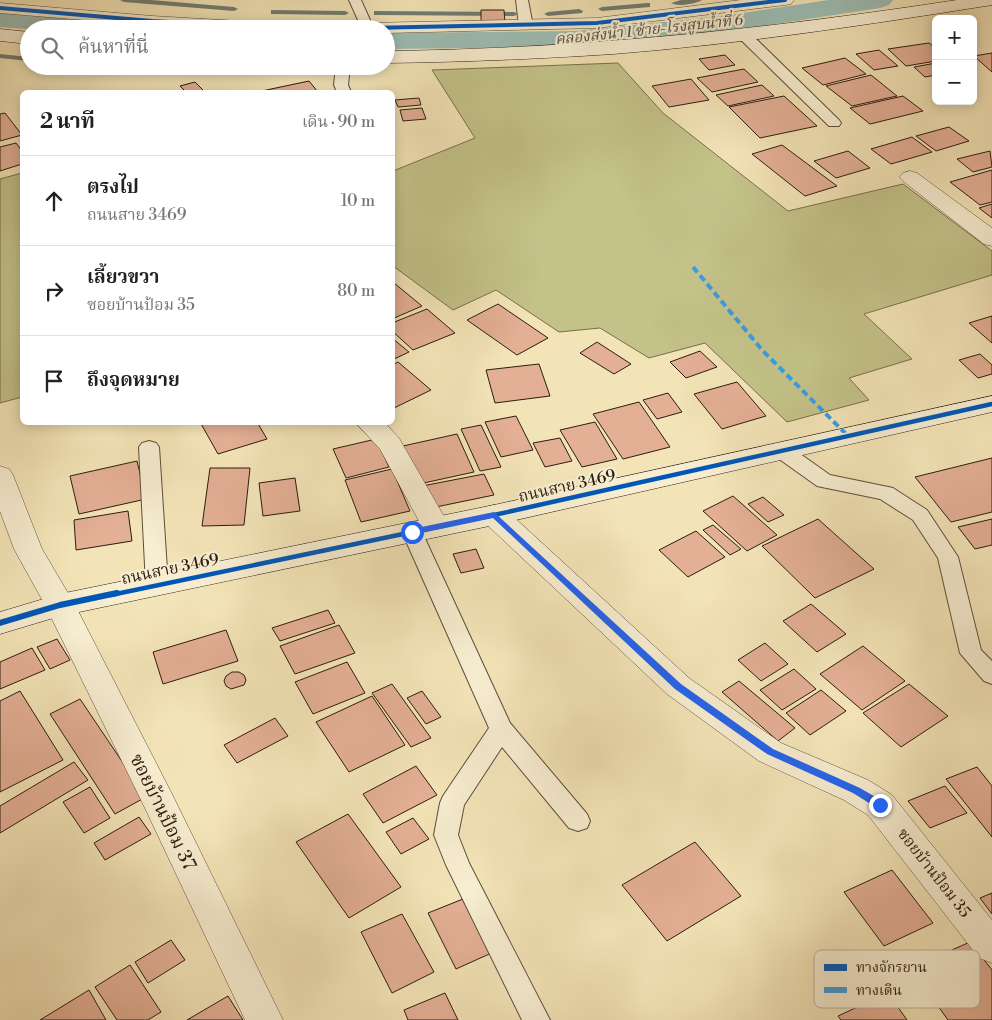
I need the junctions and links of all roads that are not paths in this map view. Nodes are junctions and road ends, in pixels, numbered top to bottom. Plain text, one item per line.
1 (355, 0) edge
2 (522, 0) edge
3 (785, 0) edge
4 (990, 1) edge
5 (0, 8) edge
6 (142, 20) edge
7 (364, 20) edge
8 (395, 30) edge
9 (0, 35) edge
10 (601, 36) junction
11 (745, 36) junction
12 (20, 37) edge
13 (526, 38) junction
14 (395, 55) edge
15 (342, 75) edge
16 (343, 90) edge
17 (834, 123) dead end
18 (910, 177) dead end
19 (992, 239) edge
20 (992, 404) edge
21 (371, 425) edge
22 (149, 447) dead end
23 (782, 451) junction
24 (0, 475) edge
25 (6, 508) edge
26 (494, 515) junction
27 (424, 529) junction
28 (156, 585) junction
29 (60, 605) junction
30 (0, 623) edge
31 (992, 675) edge
32 (502, 729) junction
33 (578, 821) dead end
34 (992, 947) edge
35 (264, 1020) edge
36 (536, 1020) edge

1 - 7 lane
2 - 13 lane
3 - 10 street
4 - 11 street
5 - 6 street
8 - 13 street
9 - 12 street
10 - 11 street
10 - 13 street
10 - 13 street
11 - 17 lane
13 - 14 street
15 - 16 lane
18 - 19 street
20 - 23 street, ถนนสาย 3469
21 - 27 street
22 - 28 lane
23 - 26 street, ถนนสาย 3469
23 - 31 lane
24 - 25 street, ซอยบ้านป้อม 37
25 - 29 street, ซอยบ้านป้อม 37
26 - 27 street, ถนนสาย 3469
26 - 34 street, ซอยบ้านป้อม 35
27 - 28 street, ถนนสาย 3469
27 - 32 lane
28 - 29 street, ถนนสาย 3469
29 - 30 street, ถนนสาย 3469
29 - 35 street, ซอยบ้านป้อม 37
32 - 33 lane
32 - 36 lane

